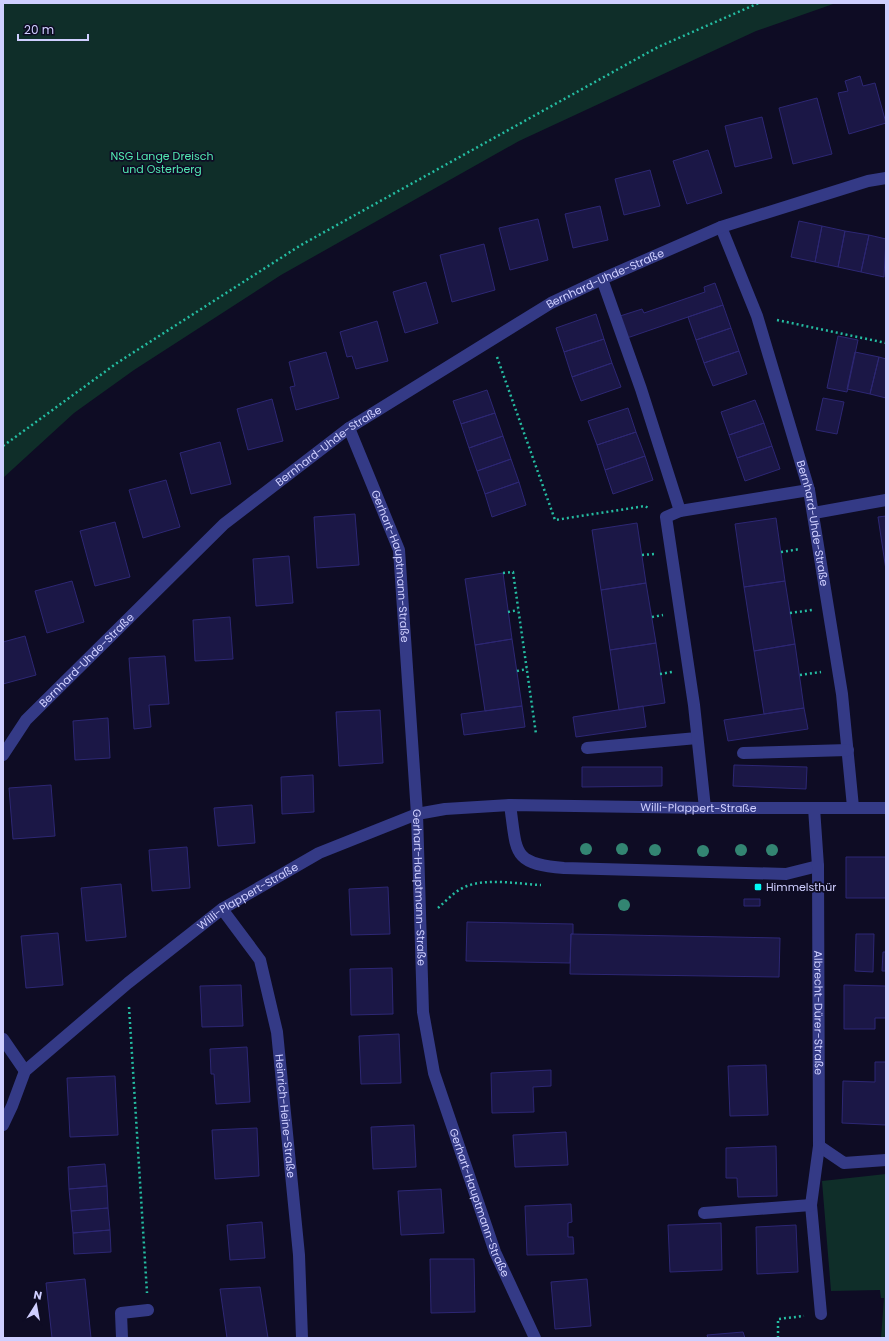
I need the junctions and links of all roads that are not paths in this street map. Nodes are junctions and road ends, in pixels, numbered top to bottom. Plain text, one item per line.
1 (886, 178) edge
2 (721, 227) junction
3 (602, 279) junction
4 (349, 428) junction
5 (809, 490) junction
6 (886, 500) edge
7 (680, 511) junction
8 (814, 513) junction
9 (697, 738) junction
10 (586, 748) dead end
11 (848, 750) junction
12 (743, 753) dead end
13 (3, 755) edge
14 (510, 805) junction
15 (853, 807) junction
16 (705, 808) junction
17 (814, 808) junction
18 (886, 808) edge
19 (417, 814) junction
20 (818, 866) junction
21 (222, 909) junction
22 (3, 1039) edge
23 (25, 1071) junction
24 (3, 1125) edge
25 (819, 1146) junction
26 (886, 1160) edge
27 (811, 1205) junction
28 (704, 1213) dead end
29 (148, 1310) road end
30 (821, 1314) road end
31 (122, 1338) edge
32 (302, 1338) edge
33 (535, 1338) edge

1 - 2 street, Bernhard-Uhde-Straße
2 - 3 street, Bernhard-Uhde-Straße
2 - 5 street, Bernhard-Uhde-Straße
3 - 4 street, Bernhard-Uhde-Straße
3 - 7 street
4 - 13 street, Bernhard-Uhde-Straße
4 - 19 street, Gerhart-Hauptmann-Straße
5 - 7 street
5 - 8 street, Bernhard-Uhde-Straße
6 - 8 street
7 - 9 street
8 - 11 street, Bernhard-Uhde-Straße
9 - 10 street
9 - 16 street
11 - 12 street
11 - 15 street, Bernhard-Uhde-Straße
14 - 16 street, Willi-Plappert-Straße
14 - 19 street, Willi-Plappert-Straße
14 - 20 street
15 - 17 street, Willi-Plappert-Straße
15 - 18 street, Willi-Plappert-Straße
16 - 17 street, Willi-Plappert-Straße
17 - 20 street, Albrecht-Dürer-Straße
19 - 21 street, Willi-Plappert-Straße
19 - 33 street, Gerhart-Hauptmann-Straße
20 - 25 street, Albrecht-Dürer-Straße
21 - 23 street, Willi-Plappert-Straße
21 - 32 street, Heinrich-Heine-Straße
22 - 23 street
23 - 24 street
25 - 26 street
25 - 27 street, Albrecht-Dürer-Straße
27 - 28 street
27 - 30 street, Albrecht-Dürer-Straße
29 - 31 street

